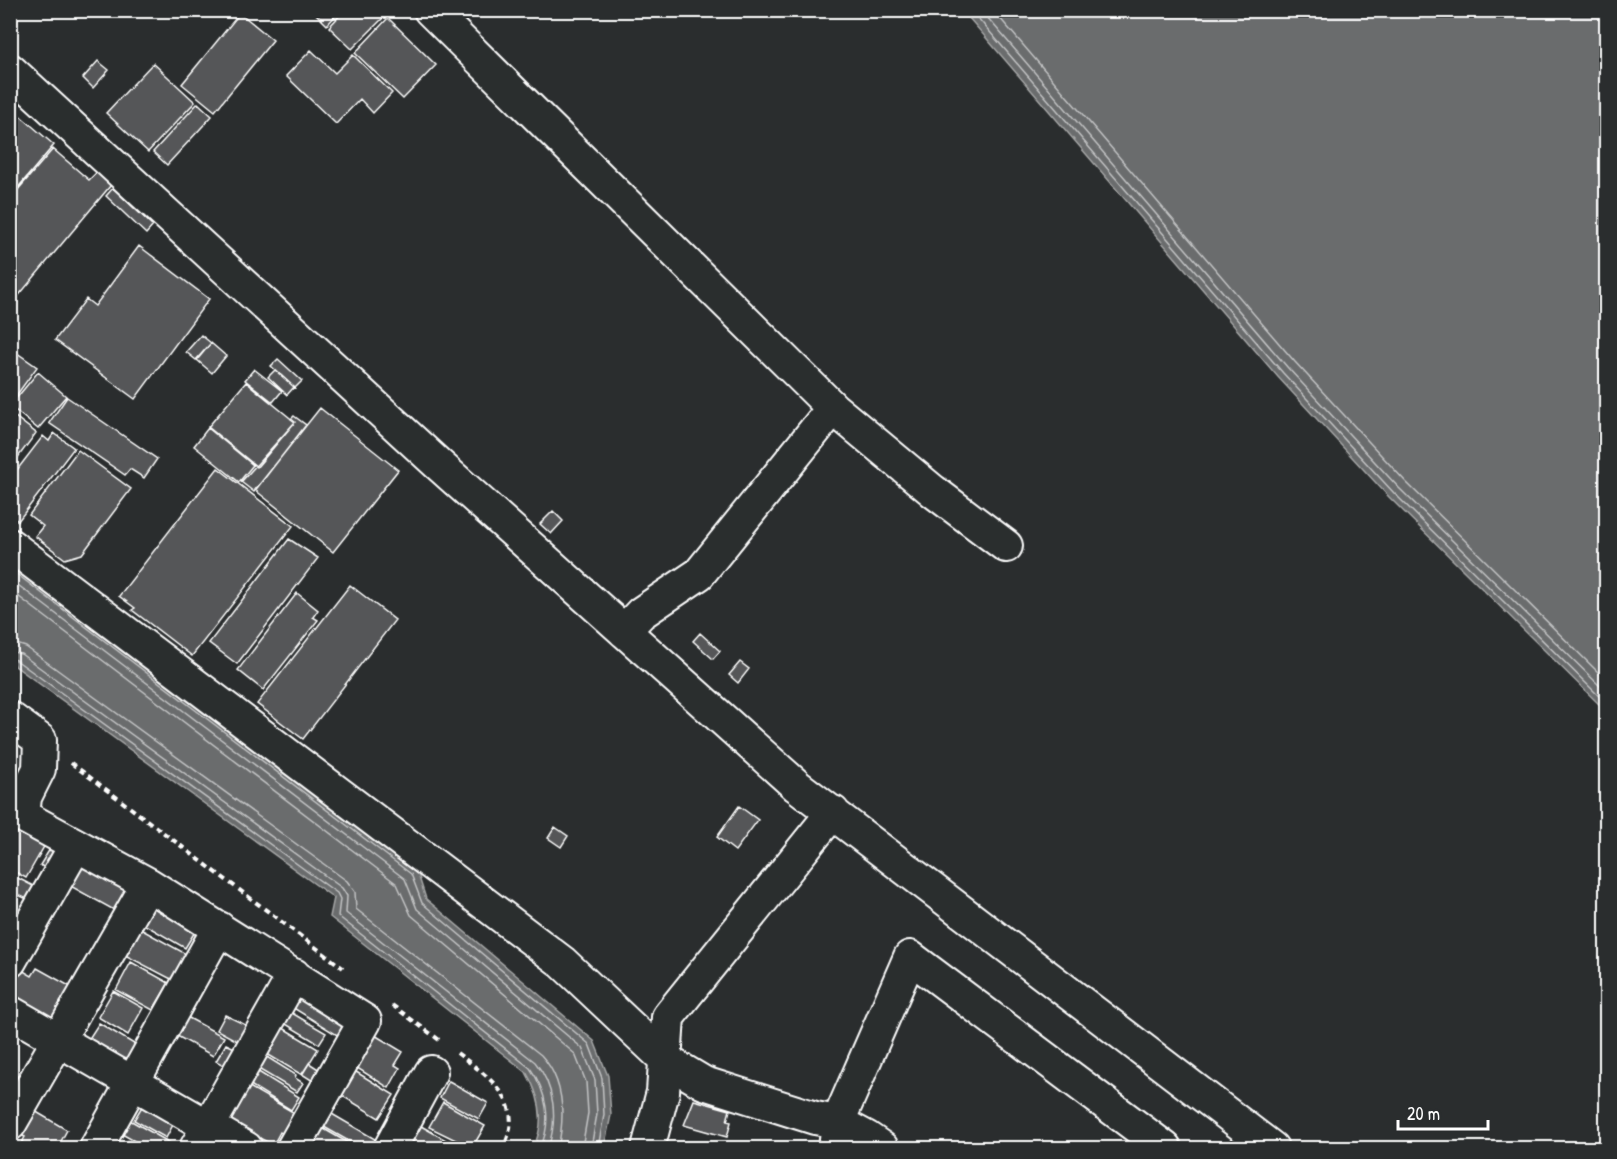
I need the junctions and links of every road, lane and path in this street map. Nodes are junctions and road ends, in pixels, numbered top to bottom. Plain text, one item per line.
1 (430, 10) edge
2 (10, 70) edge
3 (833, 408) junction
4 (10, 545) edge
5 (1006, 546) dead end
6 (624, 631) junction
7 (10, 718) edge
8 (40, 740) junction
9 (833, 812) junction
10 (17, 813) edge
11 (76, 845) junction
12 (148, 884) junction
13 (219, 928) junction
14 (10, 961) edge
15 (352, 974) dead end
16 (294, 975) junction
17 (390, 1003) dead end
18 (10, 1012) edge
19 (59, 1040) junction
20 (447, 1045) dead end
21 (456, 1052) dead end
22 (667, 1061) junction
23 (431, 1072) dead end
24 (133, 1083) junction
25 (10, 1124) edge
26 (837, 1135) edge
27 (202, 1138) edge
28 (96, 1149) edge
29 (246, 1149) edge
30 (292, 1149) edge
31 (390, 1149) edge
32 (503, 1149) edge
33 (648, 1149) edge
34 (882, 1149) edge
35 (1165, 1149) edge
36 (1272, 1149) edge

1 - 3 street
2 - 6 street
3 - 5 street
3 - 6 street
4 - 22 street
6 - 9 street
7 - 8 street
8 - 10 street
8 - 15 path
9 - 22 street
9 - 36 street
10 - 11 street
11 - 12 street
11 - 14 street
12 - 13 street
12 - 19 street
13 - 16 street
13 - 24 street
16 - 27 street
16 - 30 street
17 - 20 path
18 - 19 street
19 - 24 street
19 - 25 street
21 - 32 path
22 - 26 street
22 - 33 street
23 - 31 street
24 - 27 street
24 - 28 street
26 - 34 street
26 - 35 street
27 - 29 street

